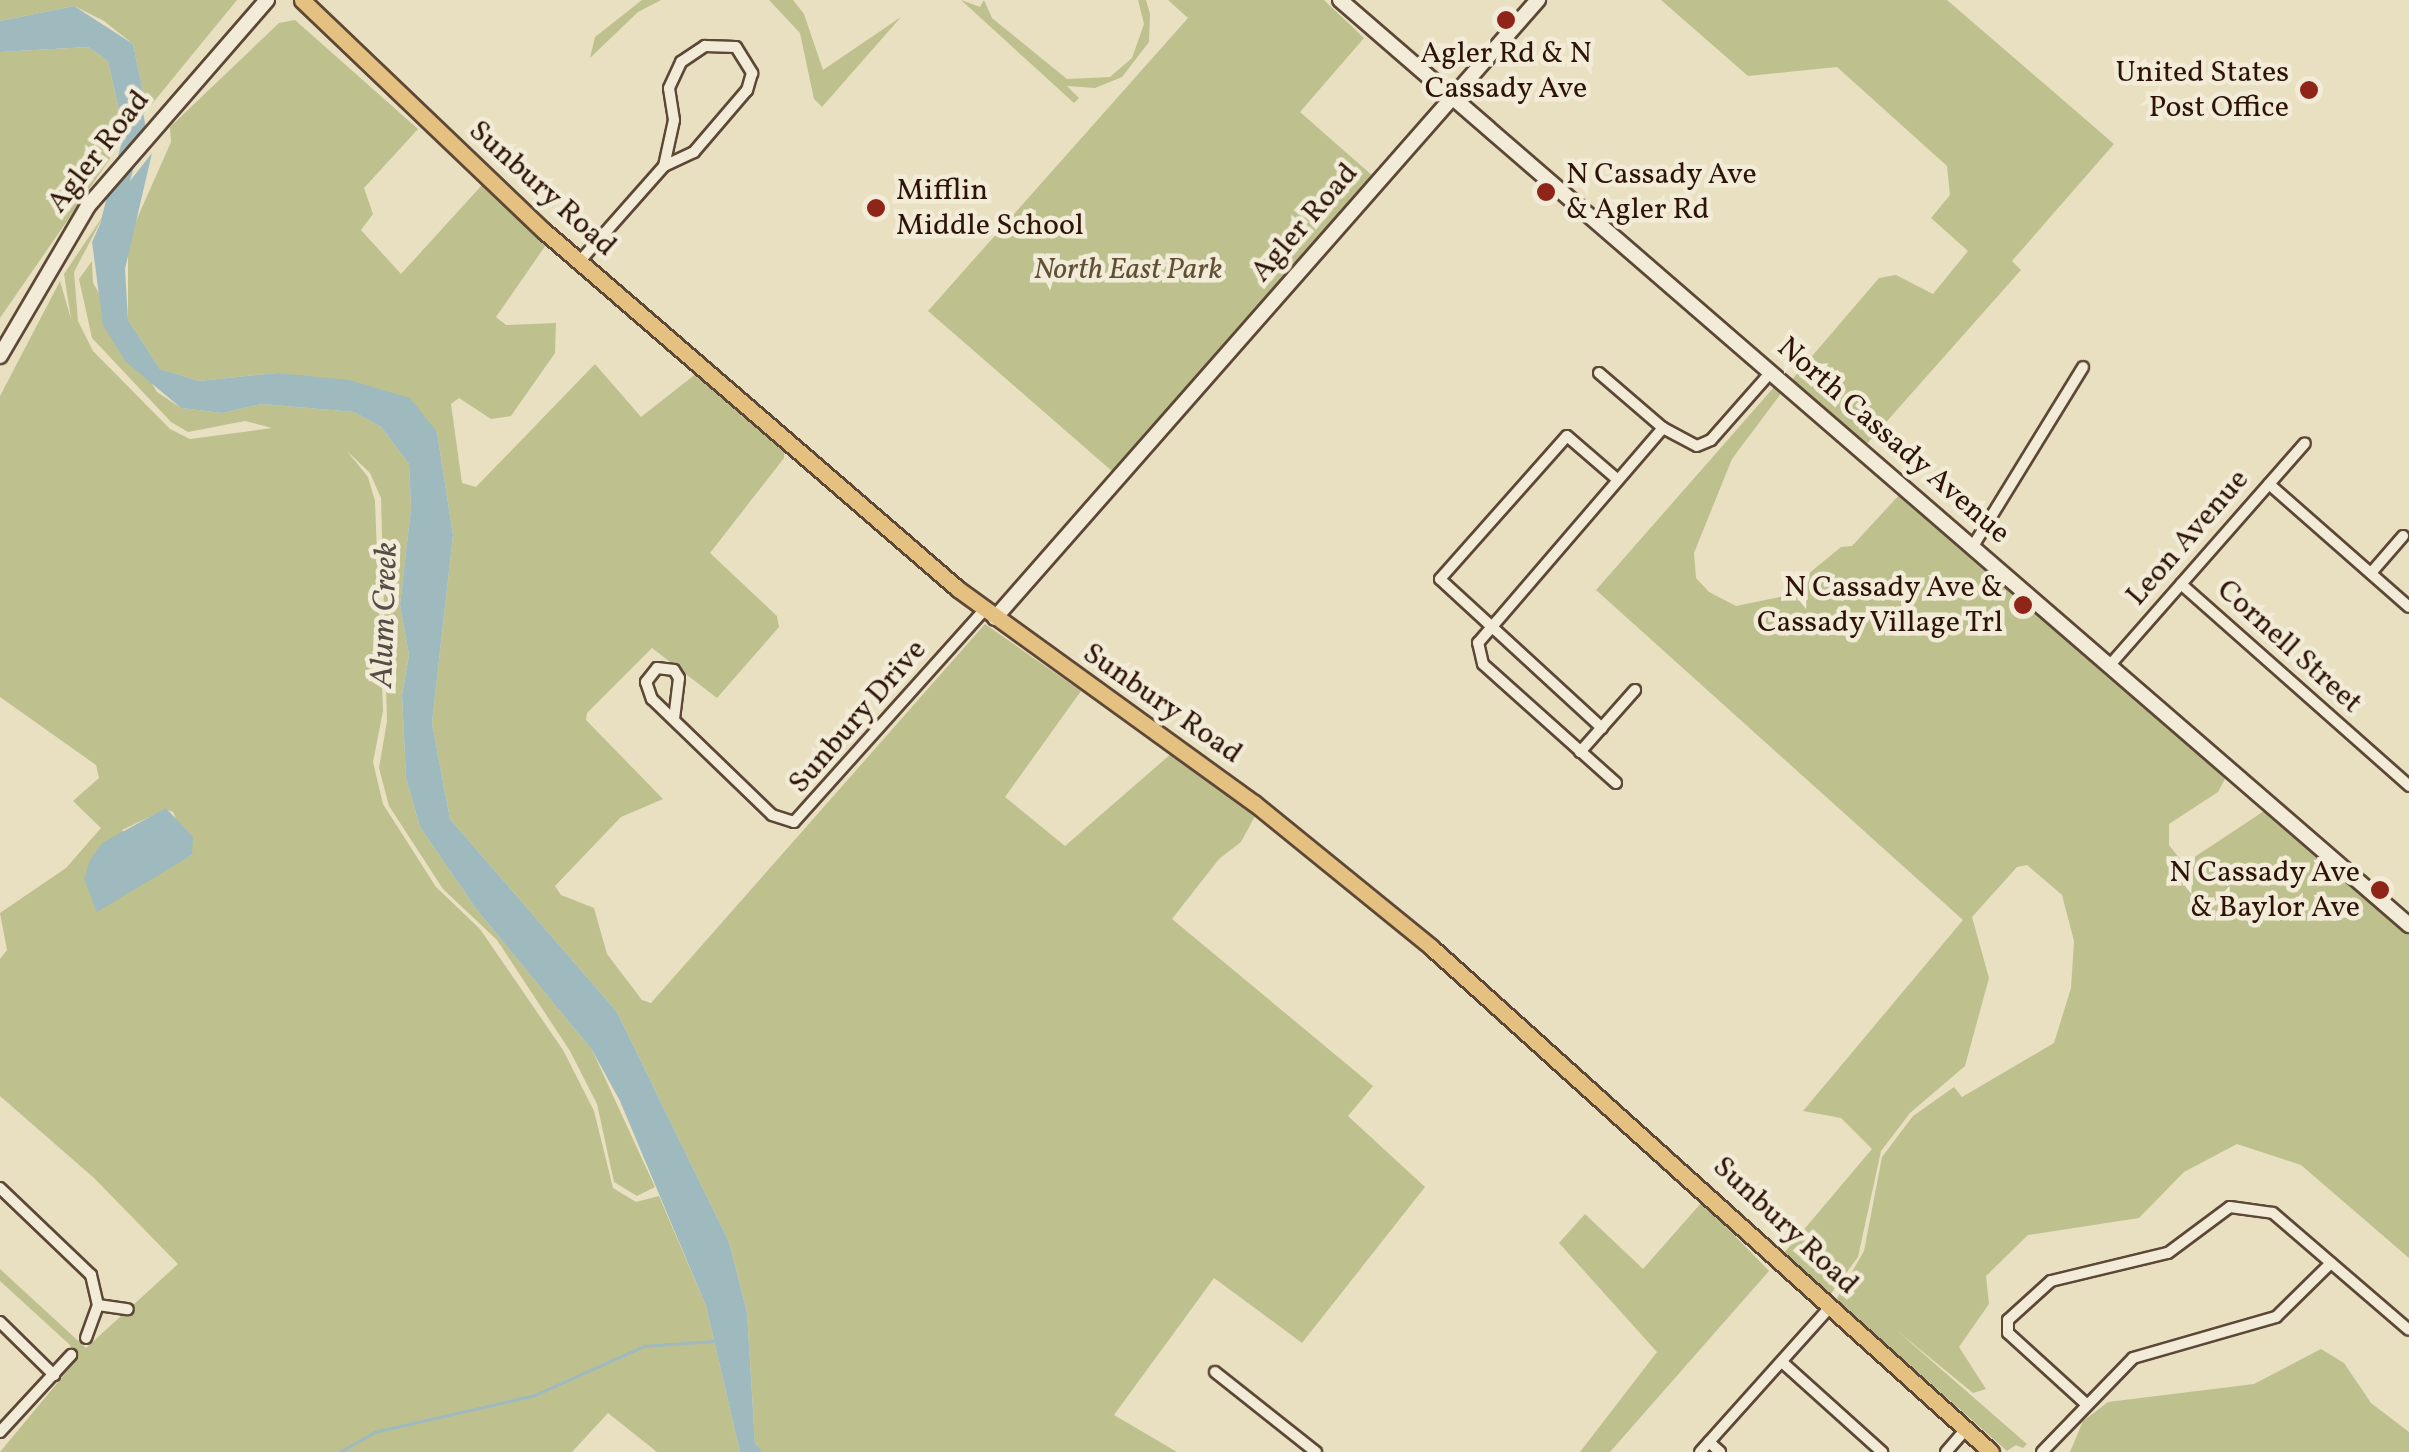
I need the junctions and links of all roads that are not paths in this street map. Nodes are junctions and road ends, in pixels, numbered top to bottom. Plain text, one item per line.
1 (267, 0) edge
2 (302, 0) edge
3 (1340, 0) edge
4 (1538, 0) edge
5 (1452, 97) junction
6 (664, 166) junction
7 (580, 262) junction
8 (0, 356) edge
9 (2083, 367) dead end
10 (1771, 372) junction
11 (1599, 373) dead end
12 (1663, 428) junction
13 (2305, 443) dead end
14 (1618, 480) junction
15 (2269, 484) junction
16 (2403, 536) dead end
17 (1973, 546) junction
18 (2370, 573) junction
19 (2181, 584) junction
20 (2409, 606) edge
21 (990, 613) junction
22 (1488, 628) junction
23 (2110, 665) junction
24 (1634, 690) dead end
25 (674, 719) junction
26 (1602, 728) junction
27 (1580, 752) junction
28 (1616, 783) dead end
29 (2409, 786) edge
30 (2409, 925) edge
31 (0, 1188) edge
32 (2330, 1263) junction
33 (98, 1305) junction
34 (1832, 1306) junction
35 (128, 1309) dead end
36 (0, 1322) edge
37 (2409, 1330) edge
38 (11, 1336) junction
39 (86, 1338) dead end
40 (1, 1345) edge
41 (71, 1355) dead end
42 (1782, 1362) junction
43 (1216, 1372) dead end
44 (54, 1375) junction
45 (2084, 1403) junction
46 (1966, 1429) junction
47 (0, 1432) edge
48 (1709, 1442) junction
49 (1316, 1452) edge
50 (1700, 1452) edge
51 (1720, 1452) edge
52 (1882, 1452) edge
53 (1946, 1452) edge
54 (1991, 1452) edge
55 (2042, 1452) edge

1 - 8 main road, Agler Road
2 - 7 main road, Sunbury Road
3 - 5 main road, North Cassady Avenue
4 - 5 main road, Agler Road
5 - 10 main road, North Cassady Avenue
5 - 21 main road, Agler Road
6 - 6 street
6 - 7 street
7 - 21 main road, Sunbury Road
9 - 17 street
10 - 12 street
10 - 17 main road, North Cassady Avenue
11 - 12 street
12 - 14 street
13 - 15 street, Leon Avenue
14 - 22 street
14 - 22 street
15 - 18 street
15 - 19 street, Leon Avenue
16 - 18 street
17 - 23 main road, North Cassady Avenue
18 - 20 street
19 - 23 street, Leon Avenue
19 - 29 street, Cornell Street
21 - 25 street, Sunbury Drive
21 - 34 main road, Sunbury Road
22 - 26 street
22 - 27 street
23 - 30 main road, North Cassady Avenue
24 - 26 street
25 - 25 street, Sunbury Drive
26 - 27 street
27 - 28 street
31 - 33 street
32 - 37 street
32 - 45 street
32 - 45 street
33 - 35 street
33 - 39 street
34 - 42 street
34 - 46 main road, Sunbury Road
36 - 38 street
38 - 40 street
38 - 44 street
41 - 44 street
42 - 48 street
42 - 52 street
43 - 49 street
44 - 47 street
45 - 55 street
46 - 53 street
46 - 54 main road, Sunbury Road
48 - 50 street
48 - 51 street

